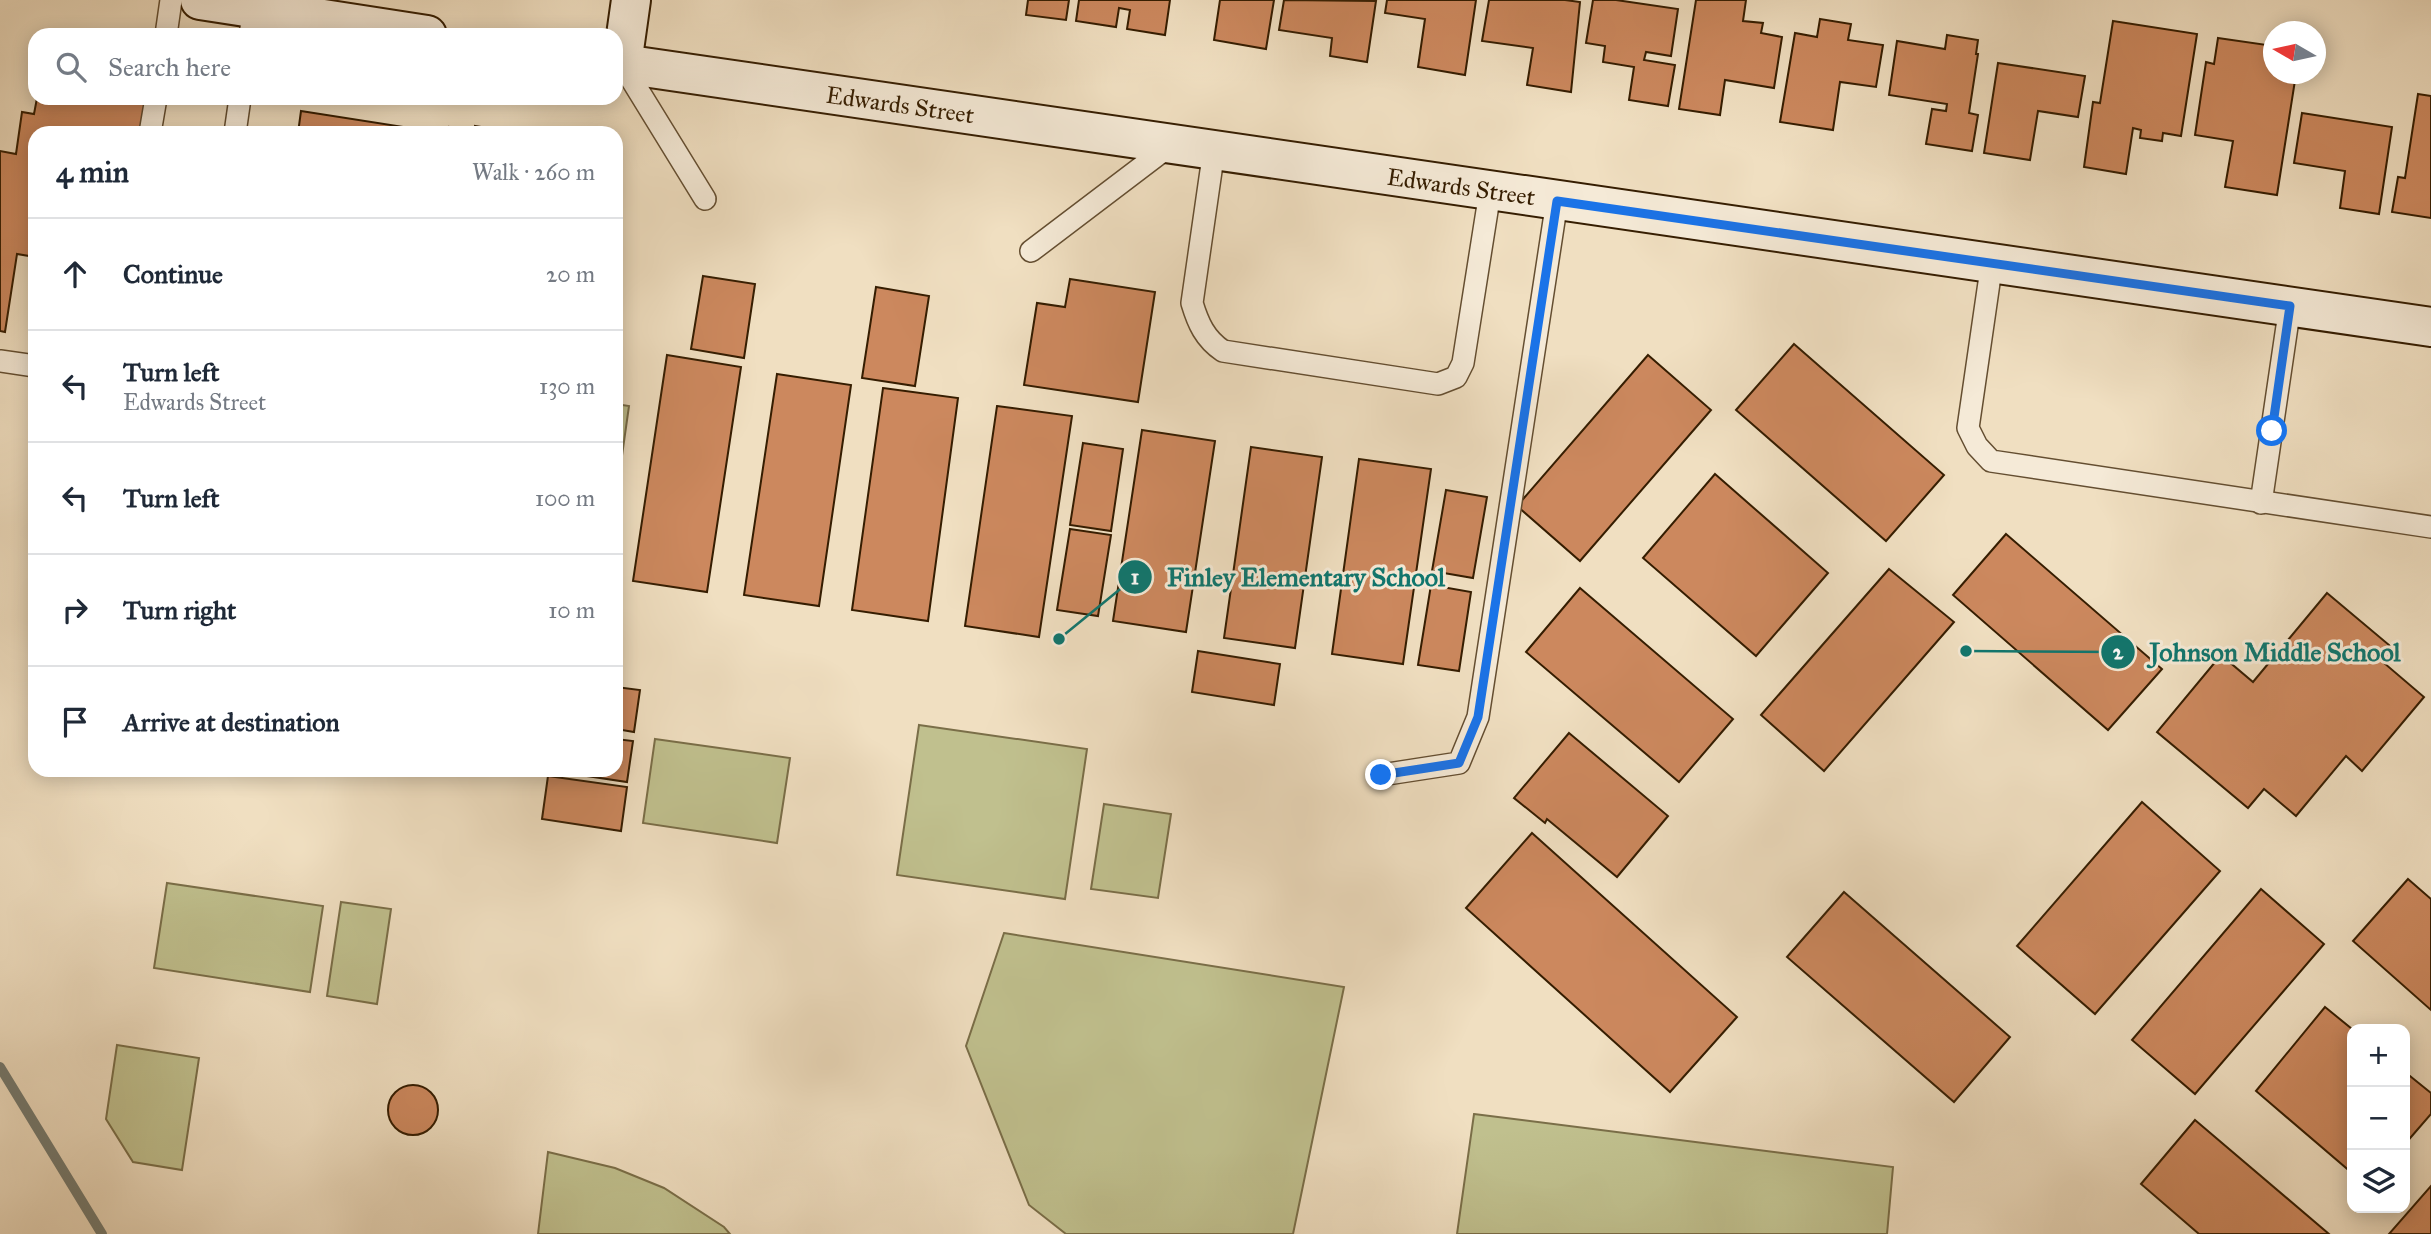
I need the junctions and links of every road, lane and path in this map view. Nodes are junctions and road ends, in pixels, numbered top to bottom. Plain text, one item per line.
1 (171, 0) edge
2 (200, 0) edge
3 (631, 0) edge
4 (252, 22) edge
5 (167, 28) edge
6 (333, 28) edge
7 (623, 42) edge
8 (623, 64) edge
9 (623, 69) edge
10 (155, 105) edge
11 (239, 105) edge
12 (151, 126) edge
13 (236, 126) edge
14 (1172, 144) junction
15 (1214, 150) junction
16 (1490, 192) junction
17 (705, 199) dead end
18 (1557, 201) junction
19 (1031, 251) dead end
20 (1992, 262) junction
21 (2290, 306) junction
22 (2431, 327) edge
23 (0, 361) edge
24 (28, 365) edge
25 (2261, 503) junction
26 (2431, 527) edge
27 (1381, 775) dead end

1 - 5 lane
2 - 4 street
3 - 7 street
4 - 6 street
8 - 14 street, Edwards Street
9 - 17 lane
10 - 12 lane
11 - 13 lane
14 - 15 street, Edwards Street
14 - 19 lane
15 - 16 street, Edwards Street
15 - 16 lane
16 - 18 street, Edwards Street
18 - 20 street, Edwards Street
18 - 27 lane
20 - 21 street, Edwards Street
20 - 25 lane
21 - 22 street, Edwards Street
21 - 25 lane
23 - 24 lane
25 - 26 lane

